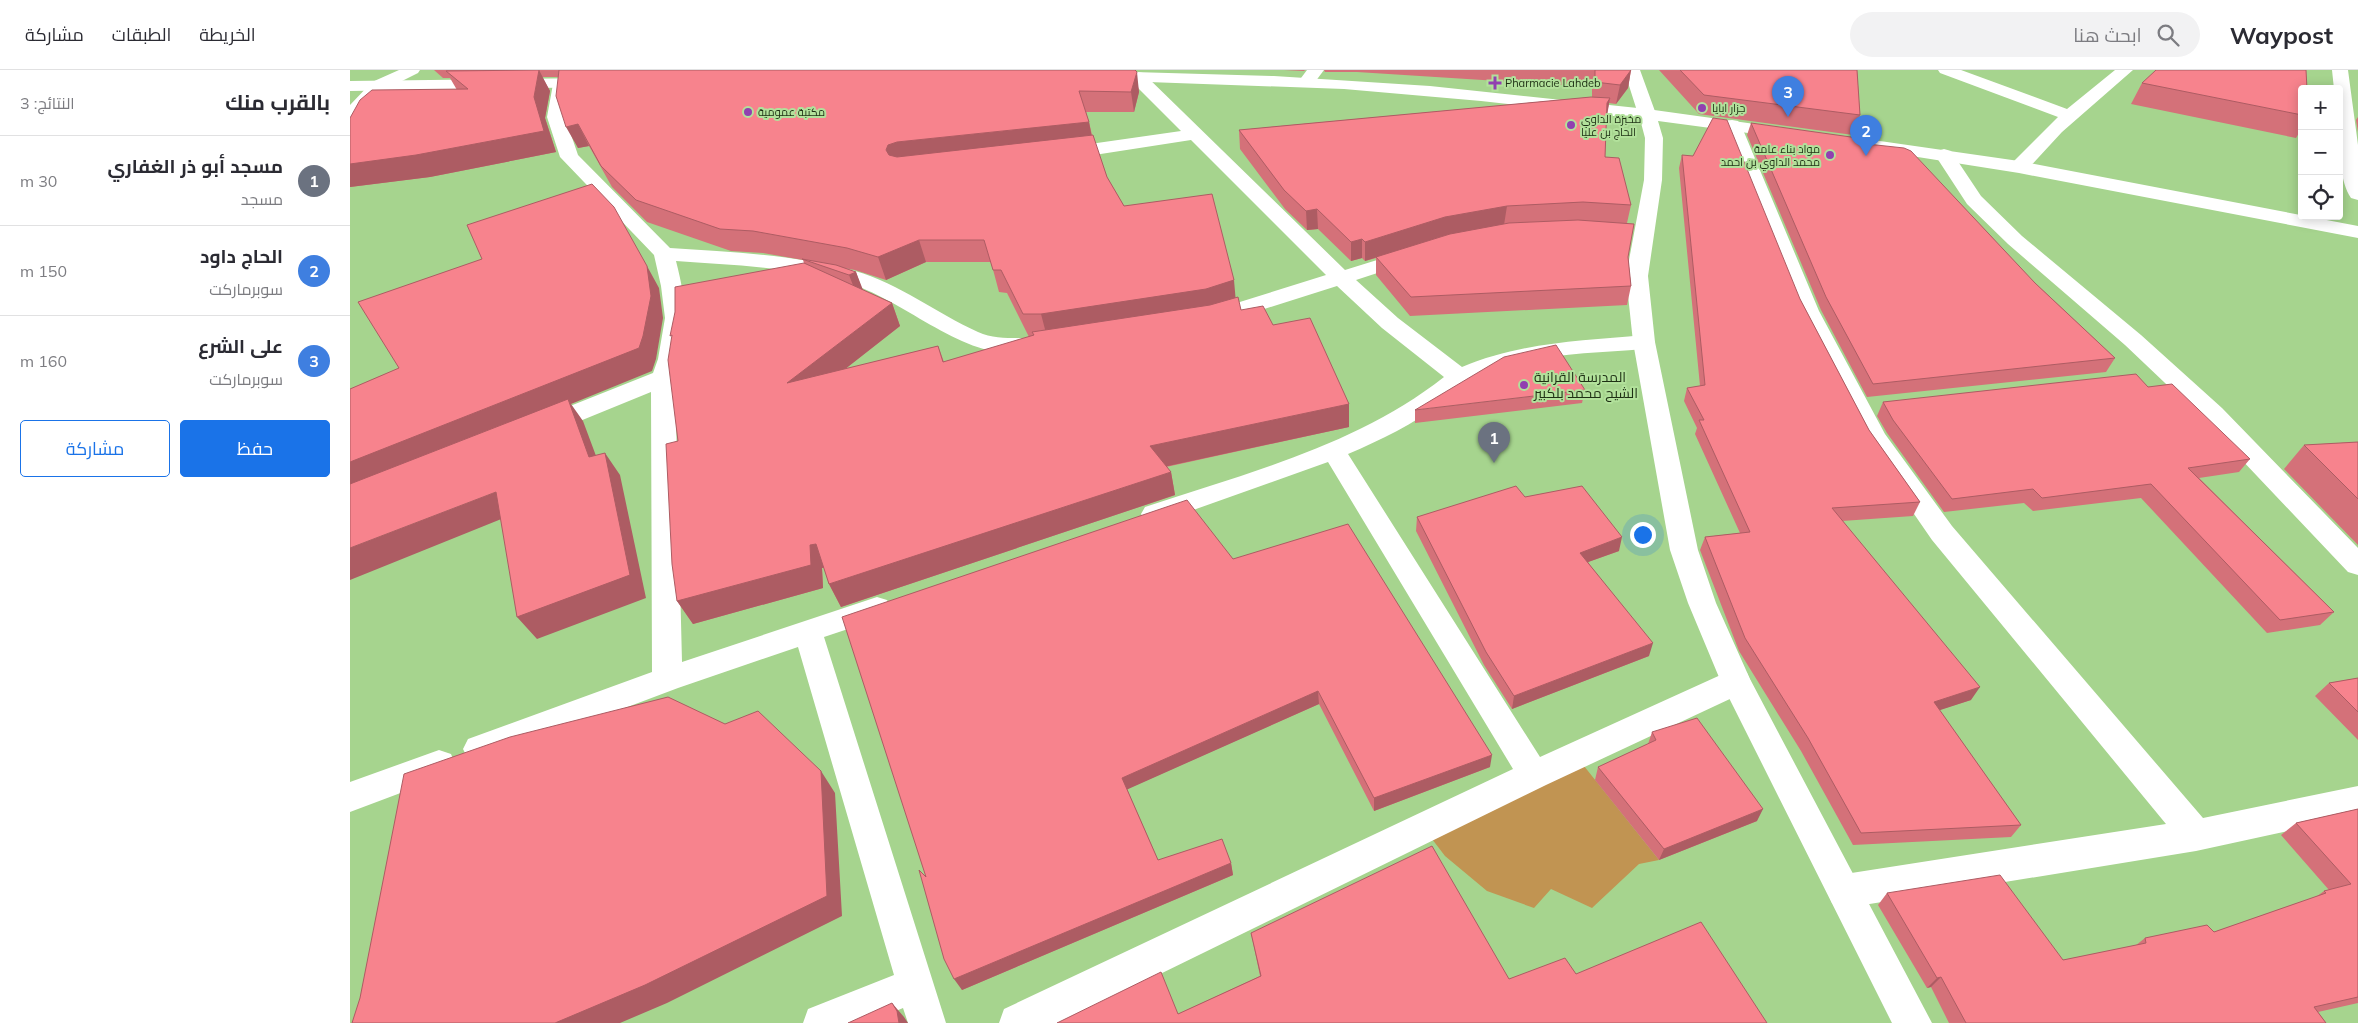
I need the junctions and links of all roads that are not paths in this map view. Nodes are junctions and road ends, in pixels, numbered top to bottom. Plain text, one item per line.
1 (412, 70) edge
2 (1632, 70) edge
3 (1946, 70) edge
4 (2125, 70) edge
5 (2340, 70) edge
6 (1082, 76) edge
7 (1311, 76) edge
8 (1137, 77) junction
9 (609, 83) edge
10 (560, 84) junction
11 (350, 86) edge
12 (378, 86) junction
13 (1647, 114) junction
14 (350, 115) edge
15 (2069, 115) junction
16 (1732, 125) junction
17 (1194, 134) junction
18 (1800, 135) edge
19 (1857, 143) edge
20 (1944, 155) junction
21 (1046, 156) edge
22 (2018, 167) junction
23 (2358, 194) edge
24 (2358, 232) edge
25 (1432, 249) edge
26 (664, 254) junction
27 (1340, 277) junction
28 (1184, 324) edge
29 (1644, 342) junction
30 (1056, 344) edge
31 (2170, 374) junction
32 (1459, 376) junction
33 (663, 378) junction
34 (2141, 378) edge
35 (525, 434) edge
36 (1333, 450) junction
37 (1126, 524) edge
38 (2358, 565) edge
39 (902, 600) edge
40 (808, 632) junction
41 (668, 679) junction
42 (1736, 682) junction
43 (1534, 775) junction
44 (350, 797) edge
45 (2358, 801) edge
46 (2196, 835) junction
47 (1845, 890) junction
48 (914, 985) junction
49 (822, 1023) edge
50 (927, 1023) edge
51 (1018, 1023) edge
52 (1913, 1023) edge

1 - 12 street
2 - 13 street
3 - 15 street
4 - 15 street
5 - 23 street
6 - 8 street
7 - 8 street
7 - 13 street
8 - 17 street
9 - 10 street
10 - 12 street
10 - 26 street
11 - 12 street
12 - 14 street
13 - 16 street
13 - 29 street
15 - 22 street
16 - 18 street
16 - 46 street
17 - 21 street
17 - 27 street
19 - 20 street
20 - 22 street
20 - 31 street
22 - 24 street
25 - 27 street
26 - 30 street
26 - 33 street
27 - 28 street
27 - 32 street
29 - 32 street
29 - 42 street
31 - 34 street
31 - 38 street
32 - 36 street
33 - 35 street
33 - 41 street
36 - 37 street
36 - 43 street
39 - 40 street
40 - 41 street
40 - 48 street
41 - 44 street
42 - 43 street
42 - 47 street
43 - 51 street
45 - 46 street
46 - 47 street
47 - 52 street
48 - 49 street
48 - 50 street

